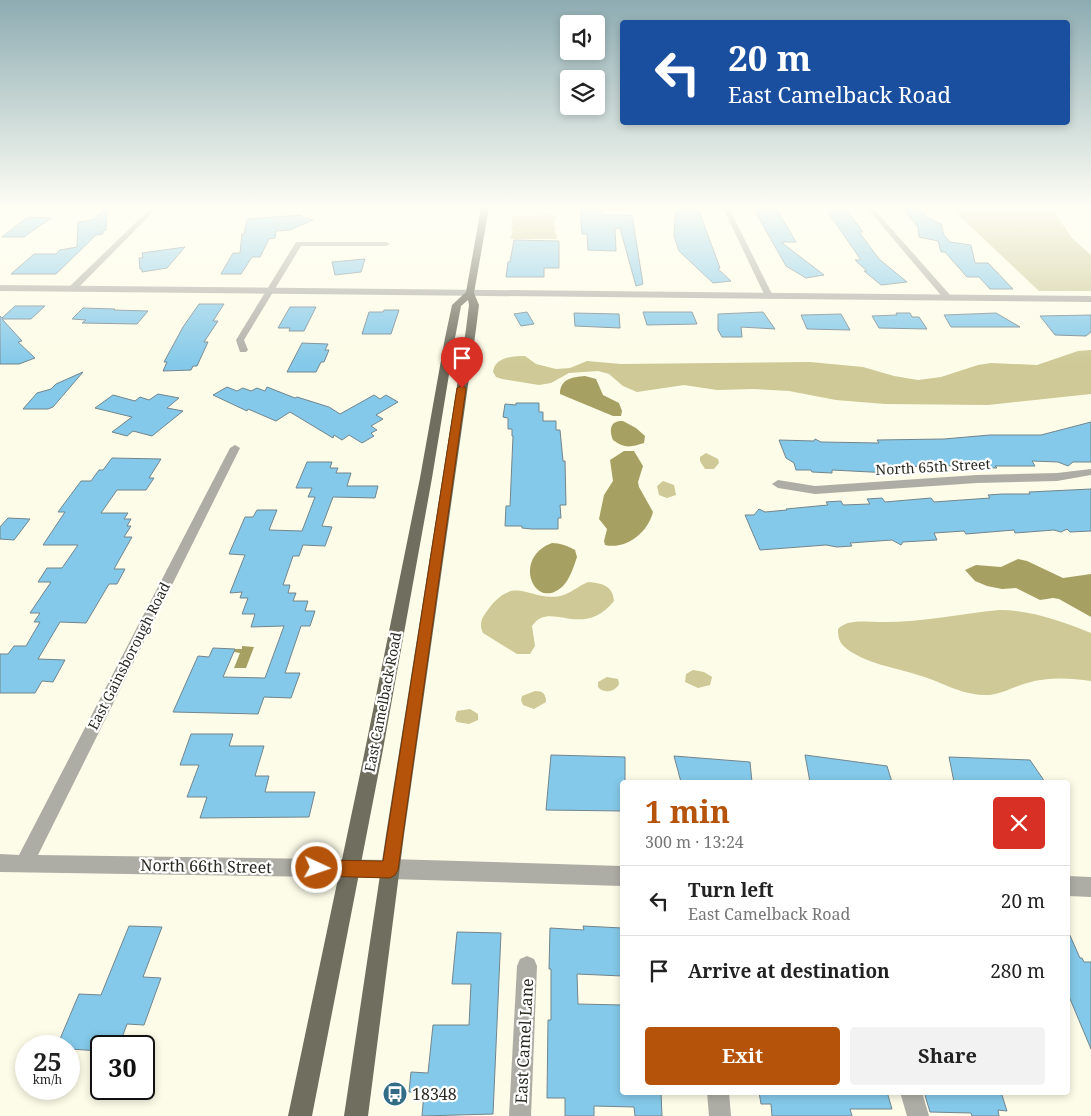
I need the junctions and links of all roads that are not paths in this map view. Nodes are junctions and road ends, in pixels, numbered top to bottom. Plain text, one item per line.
1 (101, 260) edge
2 (288, 260) edge
3 (476, 260) edge
4 (751, 260) edge
5 (915, 260) edge
6 (0, 288) edge
7 (72, 289) junction
8 (272, 290) junction
9 (470, 293) junction
10 (769, 296) junction
11 (948, 298) junction
12 (1091, 299) edge
13 (242, 350) dead end
14 (441, 388) junction
15 (462, 388) junction
16 (235, 448) dead end
17 (1091, 472) edge
18 (426, 478) junction
19 (448, 478) junction
20 (778, 484) dead end
21 (0, 863) edge
22 (24, 864) junction
23 (351, 869) junction
24 (390, 870) junction
25 (620, 876) edge
26 (1070, 886) edge
27 (1091, 886) edge
28 (528, 966) dead end
29 (718, 1095) edge
30 (912, 1095) edge
31 (300, 1116) edge
32 (356, 1116) edge
33 (520, 1116) edge
34 (720, 1116) edge
35 (918, 1116) edge

1 - 7 street
2 - 8 street
3 - 9 main road, East Camelback Road
4 - 10 street
5 - 11 street
6 - 7 street
7 - 8 street
8 - 9 street
8 - 13 street
9 - 10 street
9 - 14 main road, East Camelback Road
9 - 15 main road, East Camelback Road
10 - 11 street
11 - 12 street
14 - 15 main road
14 - 18 main road, East Camelback Road
15 - 19 main road, East Camelback Road
16 - 22 street, East Gainsborough Road
17 - 20 street, North 65th Street
18 - 19 main road
18 - 23 main road, East Camelback Road
19 - 24 main road, East Camelback Road
21 - 22 street, North 66th Street
22 - 23 street, North 66th Street
23 - 24 street, North 66th Street
23 - 31 main road, East Camelback Road
24 - 25 street, North 66th Street
24 - 32 main road, East Camelback Road
26 - 27 street
28 - 33 street, East Camel Lane
29 - 34 street
30 - 35 street

